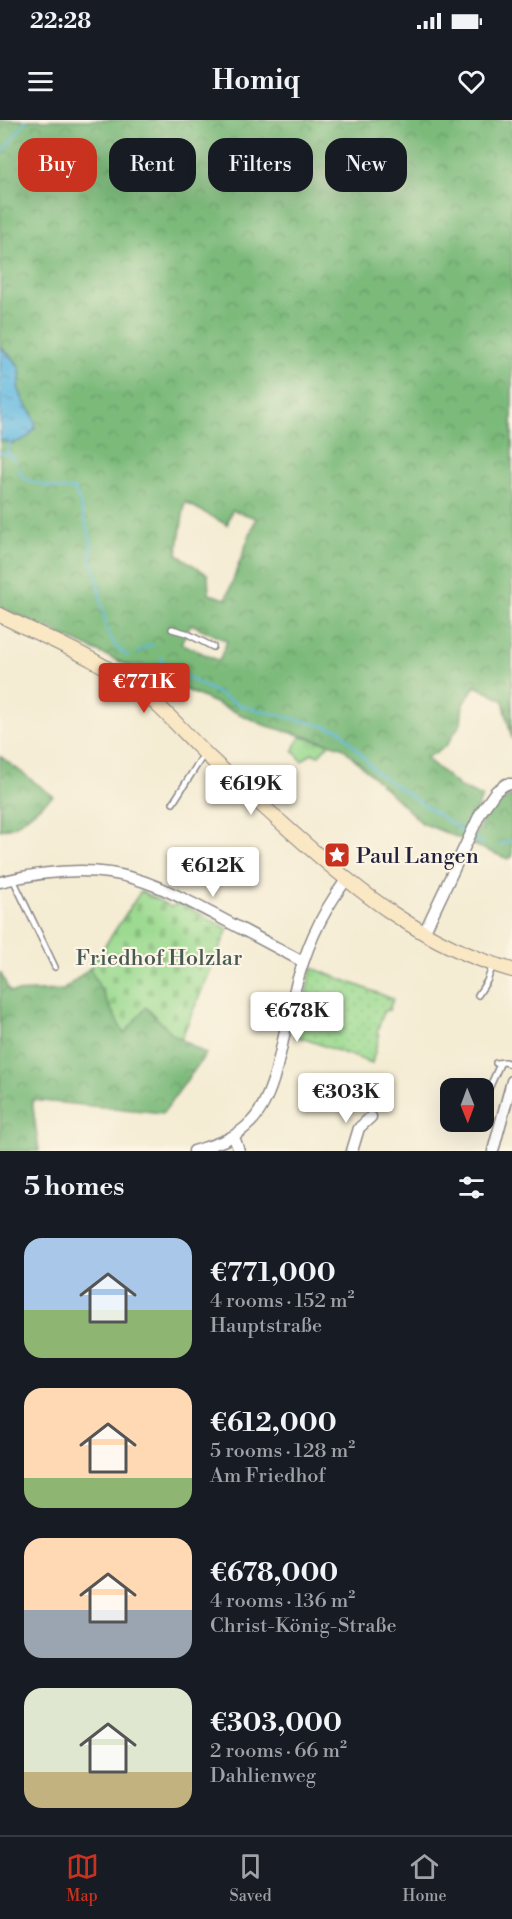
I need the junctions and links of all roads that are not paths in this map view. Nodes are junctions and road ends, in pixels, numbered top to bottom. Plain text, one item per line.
1 (0, 615) edge
2 (172, 629) dead end
3 (213, 647) dead end
4 (205, 753) junction
5 (512, 784) edge
6 (172, 802) dead end
7 (13, 879) junction
8 (346, 879) junction
9 (0, 882) edge
10 (424, 933) junction
11 (303, 962) junction
12 (493, 965) junction
13 (55, 967) dead end
14 (512, 970) edge
15 (478, 995) dead end
16 (512, 1065) edge
17 (492, 1078) edge
18 (512, 1081) edge
19 (371, 1118) dead end
20 (234, 1137) junction
21 (194, 1151) edge
22 (239, 1151) edge
23 (352, 1151) edge
24 (492, 1151) edge

1 - 4 main road
2 - 3 lane
4 - 6 lane
4 - 8 main road
5 - 10 street
7 - 9 street
7 - 11 street
7 - 13 lane
8 - 10 main road
8 - 11 street
10 - 12 main road
11 - 20 street
12 - 14 main road
12 - 15 lane
16 - 17 lane
18 - 24 street
19 - 23 street
20 - 21 street
20 - 22 street

